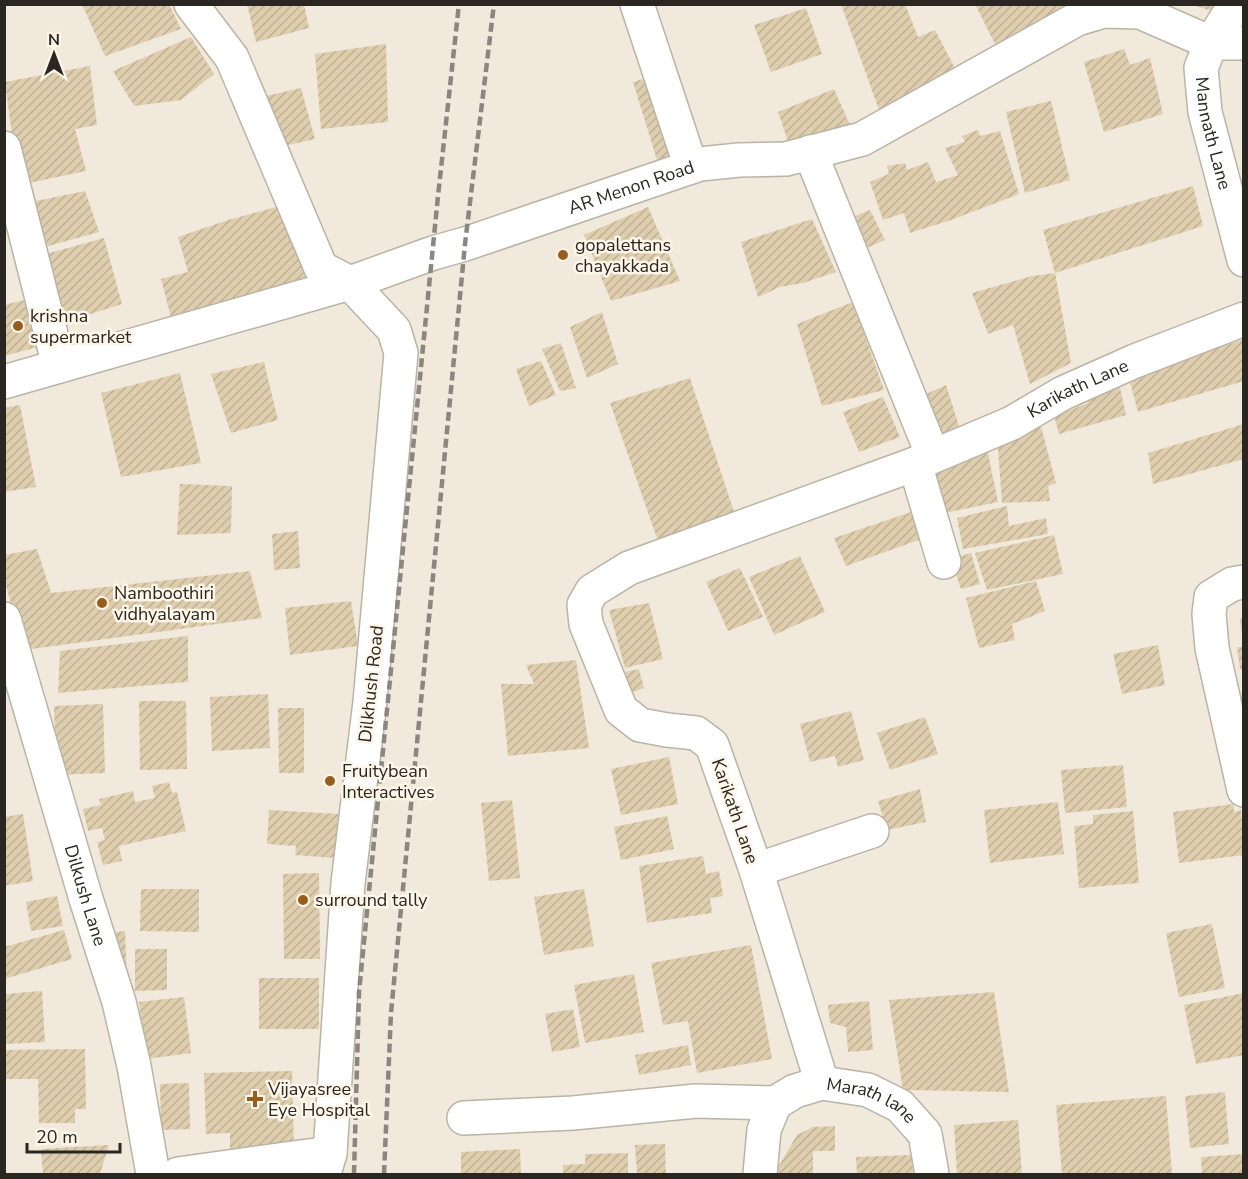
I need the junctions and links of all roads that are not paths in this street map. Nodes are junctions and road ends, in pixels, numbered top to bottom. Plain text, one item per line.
1 (191, 4) edge
2 (637, 4) edge
3 (1232, 4) edge
4 (1211, 43) junction
5 (1244, 43) edge
6 (4, 148) edge
7 (810, 152) junction
8 (691, 167) junction
9 (1244, 260) edge
10 (350, 283) junction
11 (1244, 319) edge
12 (59, 366) junction
13 (4, 382) edge
14 (924, 460) junction
15 (944, 562) dead end
16 (1244, 582) edge
17 (4, 619) edge
18 (1244, 790) edge
19 (872, 831) dead end
20 (756, 870) junction
21 (822, 1083) junction
22 (775, 1102) junction
23 (464, 1118) dead end
24 (327, 1164) edge
25 (153, 1174) edge
26 (178, 1174) edge
27 (760, 1174) edge
28 (932, 1174) edge

1 - 10 street, Dilkhush Road
2 - 8 street
3 - 4 street, Mannath Lane
4 - 5 street, AR Menon Road
4 - 7 street, AR Menon Road
4 - 9 street, Mannath Lane
6 - 12 street
7 - 8 street, AR Menon Road
7 - 14 street
8 - 10 street, AR Menon Road
10 - 12 street, AR Menon Road
10 - 24 street, Dilkhush Road
11 - 14 street, Karikath Lane
12 - 13 street, AR Menon Road
14 - 15 street
14 - 20 street, Karikath Lane
16 - 18 street
17 - 25 street, Dilkush Lane
19 - 20 street
20 - 21 street, Karikath Lane
21 - 22 street, Marath lane
21 - 28 street, Marath lane
22 - 23 street
22 - 27 street
24 - 26 street

